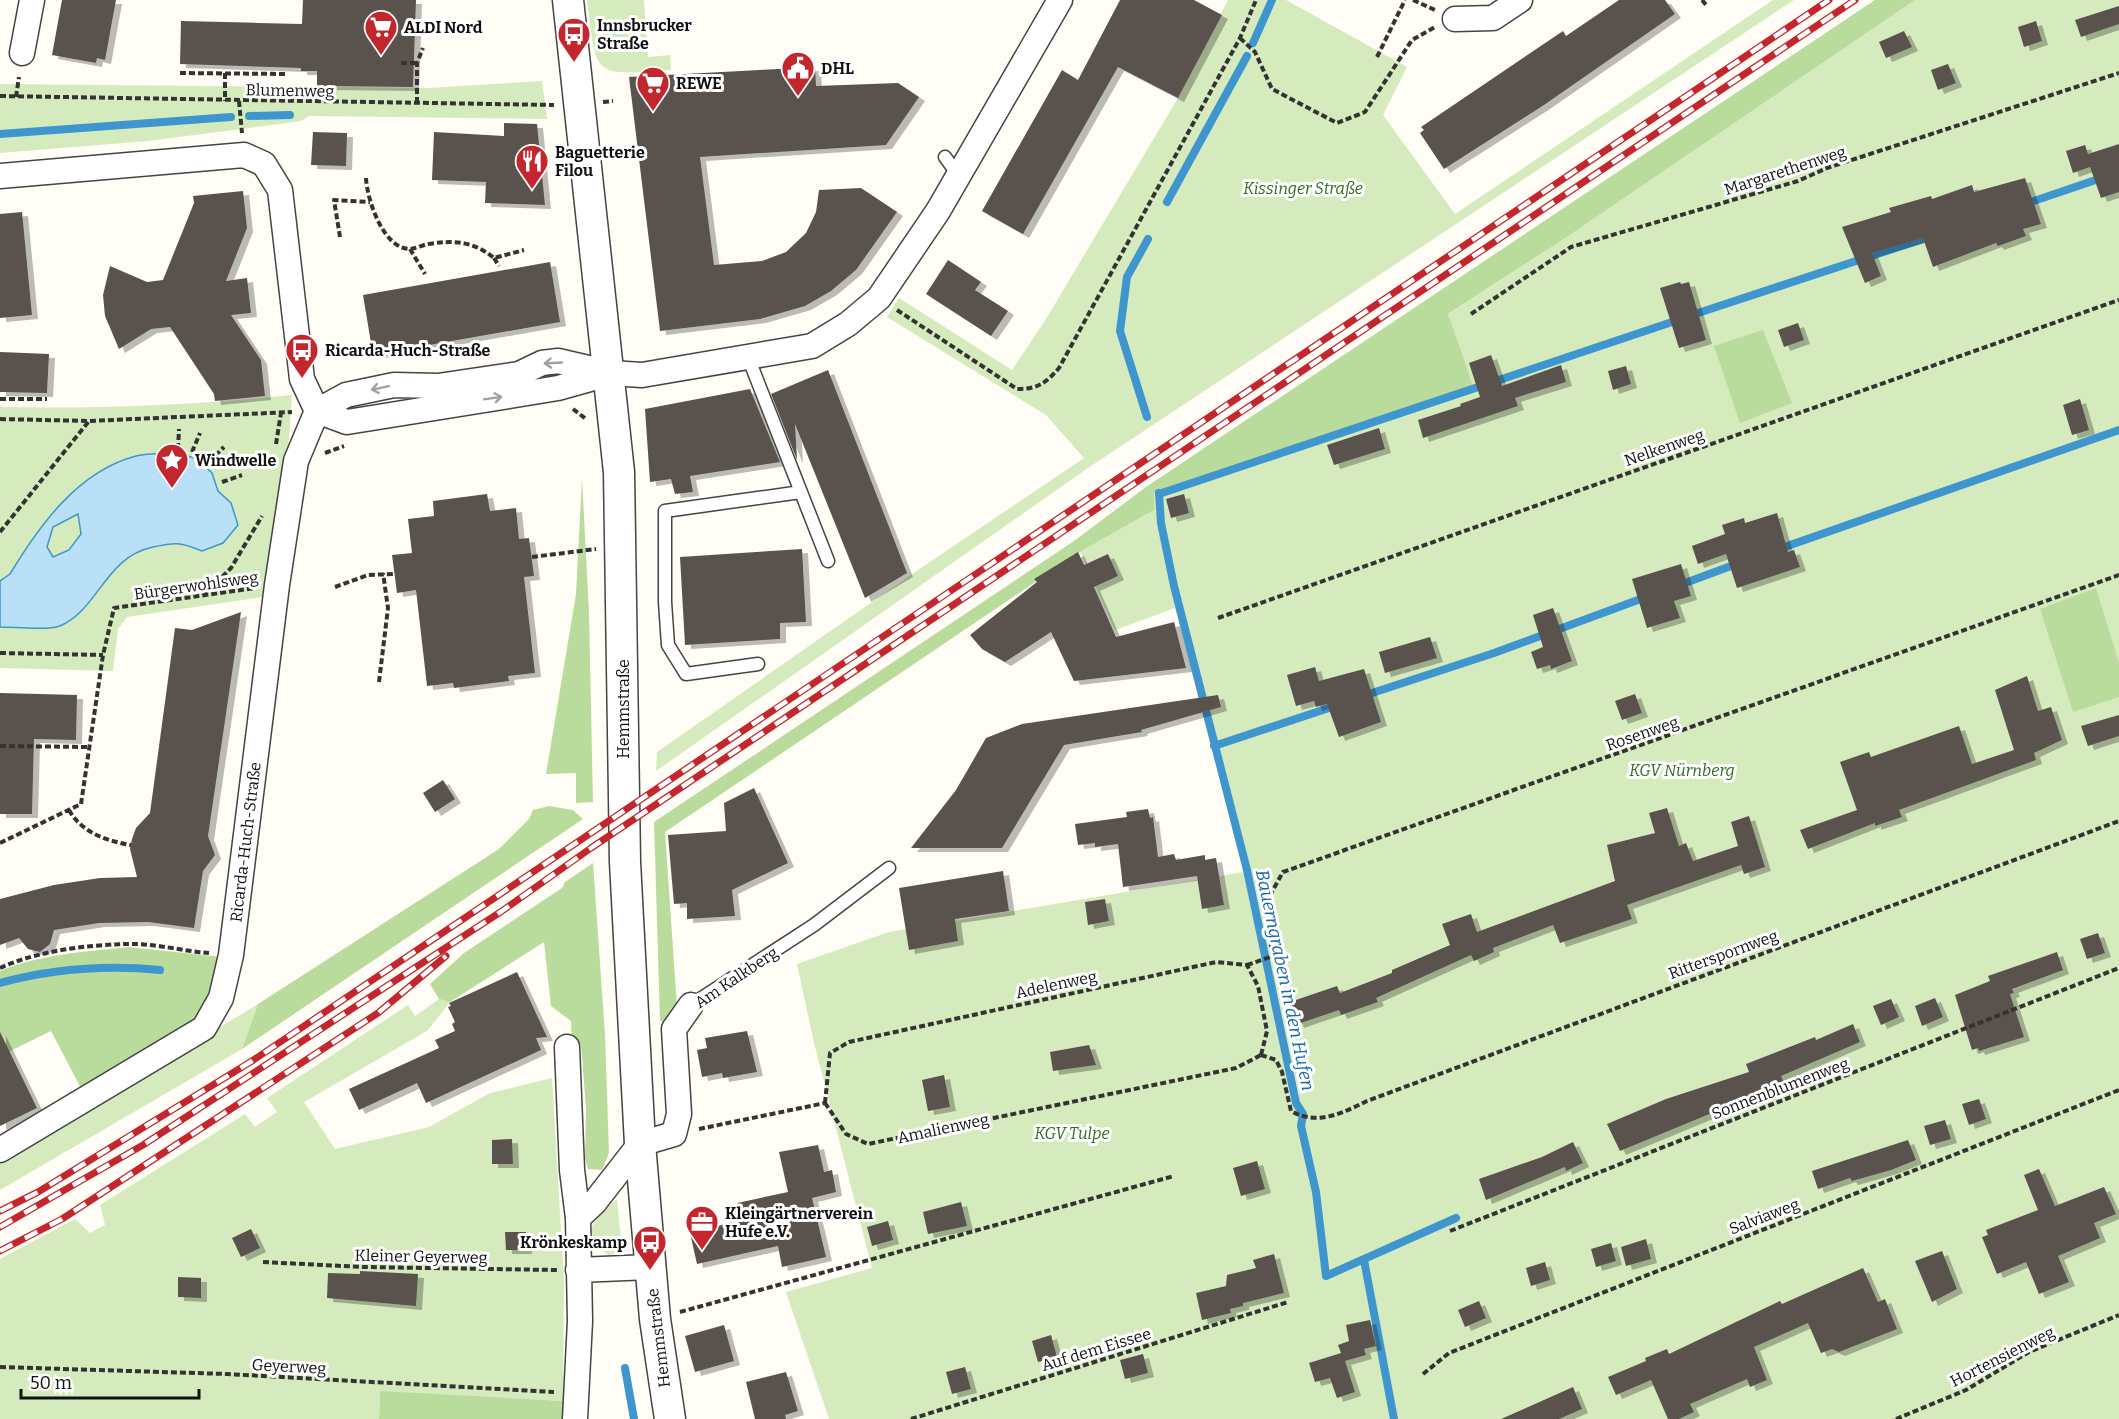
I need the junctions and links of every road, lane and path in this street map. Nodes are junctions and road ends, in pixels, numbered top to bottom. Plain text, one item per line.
1 (32, 0) edge
2 (568, 0) edge
3 (1060, 0) edge
4 (1256, 0) edge
5 (1405, 0) edge
6 (1520, 0) edge
7 (1702, 0) edge
8 (1707, 6) dead end
9 (1455, 19) joint
10 (1240, 38) junction
11 (423, 48) dead end
12 (22, 53) dead end
13 (1377, 57) dead end
14 (401, 63) dead end
15 (417, 63) junction
16 (180, 73) dead end
17 (225, 73) junction
18 (2119, 73) edge
19 (288, 74) dead end
20 (19, 77) dead end
21 (0, 96) edge
22 (16, 97) junction
23 (225, 101) junction
24 (239, 101) junction
25 (417, 103) junction
26 (580, 105) junction
27 (244, 155) junction
28 (0, 176) edge
29 (366, 178) dead end
30 (370, 202) junction
31 (340, 237) dead end
32 (410, 249) junction
33 (524, 250) dead end
34 (494, 258) junction
35 (499, 266) dead end
36 (426, 274) dead end
37 (879, 298) junction
38 (2119, 300) edge
39 (1471, 314) dead end
40 (748, 357) junction
41 (610, 373) junction
42 (0, 399) edge
43 (47, 399) dead end
44 (317, 411) junction
45 (562, 411) dead end
46 (0, 418) edge
47 (89, 421) junction
48 (615, 422) junction
49 (179, 429) dead end
50 (200, 433) dead end
51 (347, 446) dead end
52 (224, 447) dead end
53 (178, 449) dead end
54 (192, 452) dead end
55 (296, 461) junction
56 (209, 462) dead end
57 (242, 475) dead end
58 (222, 482) dead end
59 (801, 492) junction
60 (262, 514) dead end
61 (0, 532) edge
62 (597, 549) dead end
63 (532, 556) dead end
64 (828, 561) dead end
65 (383, 573) junction
66 (394, 574) dead end
67 (2119, 575) edge
68 (277, 585) junction
69 (335, 587) dead end
70 (203, 596) junction
71 (1218, 618) dead end
72 (0, 654) edge
73 (102, 655) junction
74 (758, 664) dead end
75 (379, 682) dead end
76 (0, 746) edge
77 (89, 747) junction
78 (69, 810) junction
79 (2119, 821) edge
80 (0, 843) edge
81 (131, 844) dead end
82 (889, 868) dead end
83 (231, 955) junction
84 (1247, 965) junction
85 (0, 968) edge
86 (2119, 968) edge
87 (691, 1005) joint
88 (567, 1047) dead end
89 (1261, 1055) junction
90 (2119, 1090) edge
91 (825, 1103) junction
92 (674, 1134) junction
93 (640, 1144) junction
94 (0, 1150) edge
95 (1174, 1176) dead end
96 (578, 1218) junction
97 (1450, 1231) dead end
98 (263, 1262) dead end
99 (650, 1267) junction
100 (578, 1270) junction
101 (1288, 1302) dead end
102 (2119, 1315) edge
103 (655, 1319) junction
104 (0, 1367) edge
105 (1423, 1374) dead end
106 (576, 1393) junction
107 (575, 1419) edge
108 (670, 1419) edge
109 (911, 1419) edge
110 (1896, 1419) edge

1 - 12 street
2 - 26 street, Hemmstraße
3 - 37 street
4 - 10 path
5 - 13 path
6 - 9 street
7 - 8 path
9 - 10 path
10 - 37 path
11 - 15 path
14 - 15 path
15 - 25 path
16 - 17 path
17 - 19 path
17 - 23 path
18 - 39 path, Margarethenweg
20 - 22 path
21 - 22 path, Blumenweg
22 - 23 path, Blumenweg
23 - 24 path, Blumenweg
24 - 25 path, Blumenweg
24 - 27 path
25 - 26 path, Blumenweg
26 - 41 street, Hemmstraße
27 - 28 street
27 - 44 street
29 - 30 path
30 - 31 path
30 - 32 path
32 - 34 path
32 - 36 path
33 - 34 path
34 - 35 path
37 - 40 street
38 - 71 path, Nelkenweg
40 - 41 street
40 - 59 lane
41 - 44 street
41 - 48 street, Hemmstraße
42 - 43 path
44 - 47 path
44 - 55 street, Ricarda-Huch-Straße
45 - 48 path
46 - 47 path
47 - 61 path
48 - 93 street, Hemmstraße
49 - 53 path
50 - 54 path
51 - 55 path
52 - 56 path
55 - 68 street, Ricarda-Huch-Straße
57 - 58 path
59 - 64 lane
59 - 74 lane
60 - 70 path
62 - 63 path
65 - 66 path
65 - 69 path
65 - 75 path
67 - 84 path, Rosenweg
68 - 70 path, Bürgerwohlsweg
68 - 83 street, Ricarda-Huch-Straße
70 - 73 path, Bürgerwohlsweg
72 - 73 path
73 - 77 path, Bürgerwohlsweg
76 - 77 path
77 - 78 path, Bürgerwohlsweg
78 - 80 path
78 - 81 path
79 - 89 path, Ritterspornweg
82 - 87 lane, Am Kalkberg
83 - 85 path
83 - 94 street, Ricarda-Huch-Straße
84 - 89 path
84 - 91 path, Adelenweg
86 - 97 path, Sonnenblumenweg
87 - 92 street, Am Kalkberg
88 - 96 street
89 - 91 path, Amalienweg
90 - 105 path, Salviaweg
91 - 92 path
92 - 93 street
93 - 96 street
93 - 99 street, Hemmstraße
95 - 103 path
96 - 100 street
98 - 100 path, Kleiner Geyerweg
99 - 100 street
99 - 103 street, Hemmstraße
100 - 106 street
101 - 109 path, Auf dem Eissee
102 - 110 path, Hortensienweg
103 - 108 street, Hemmstraße
104 - 106 path, Geyerweg
106 - 107 street

